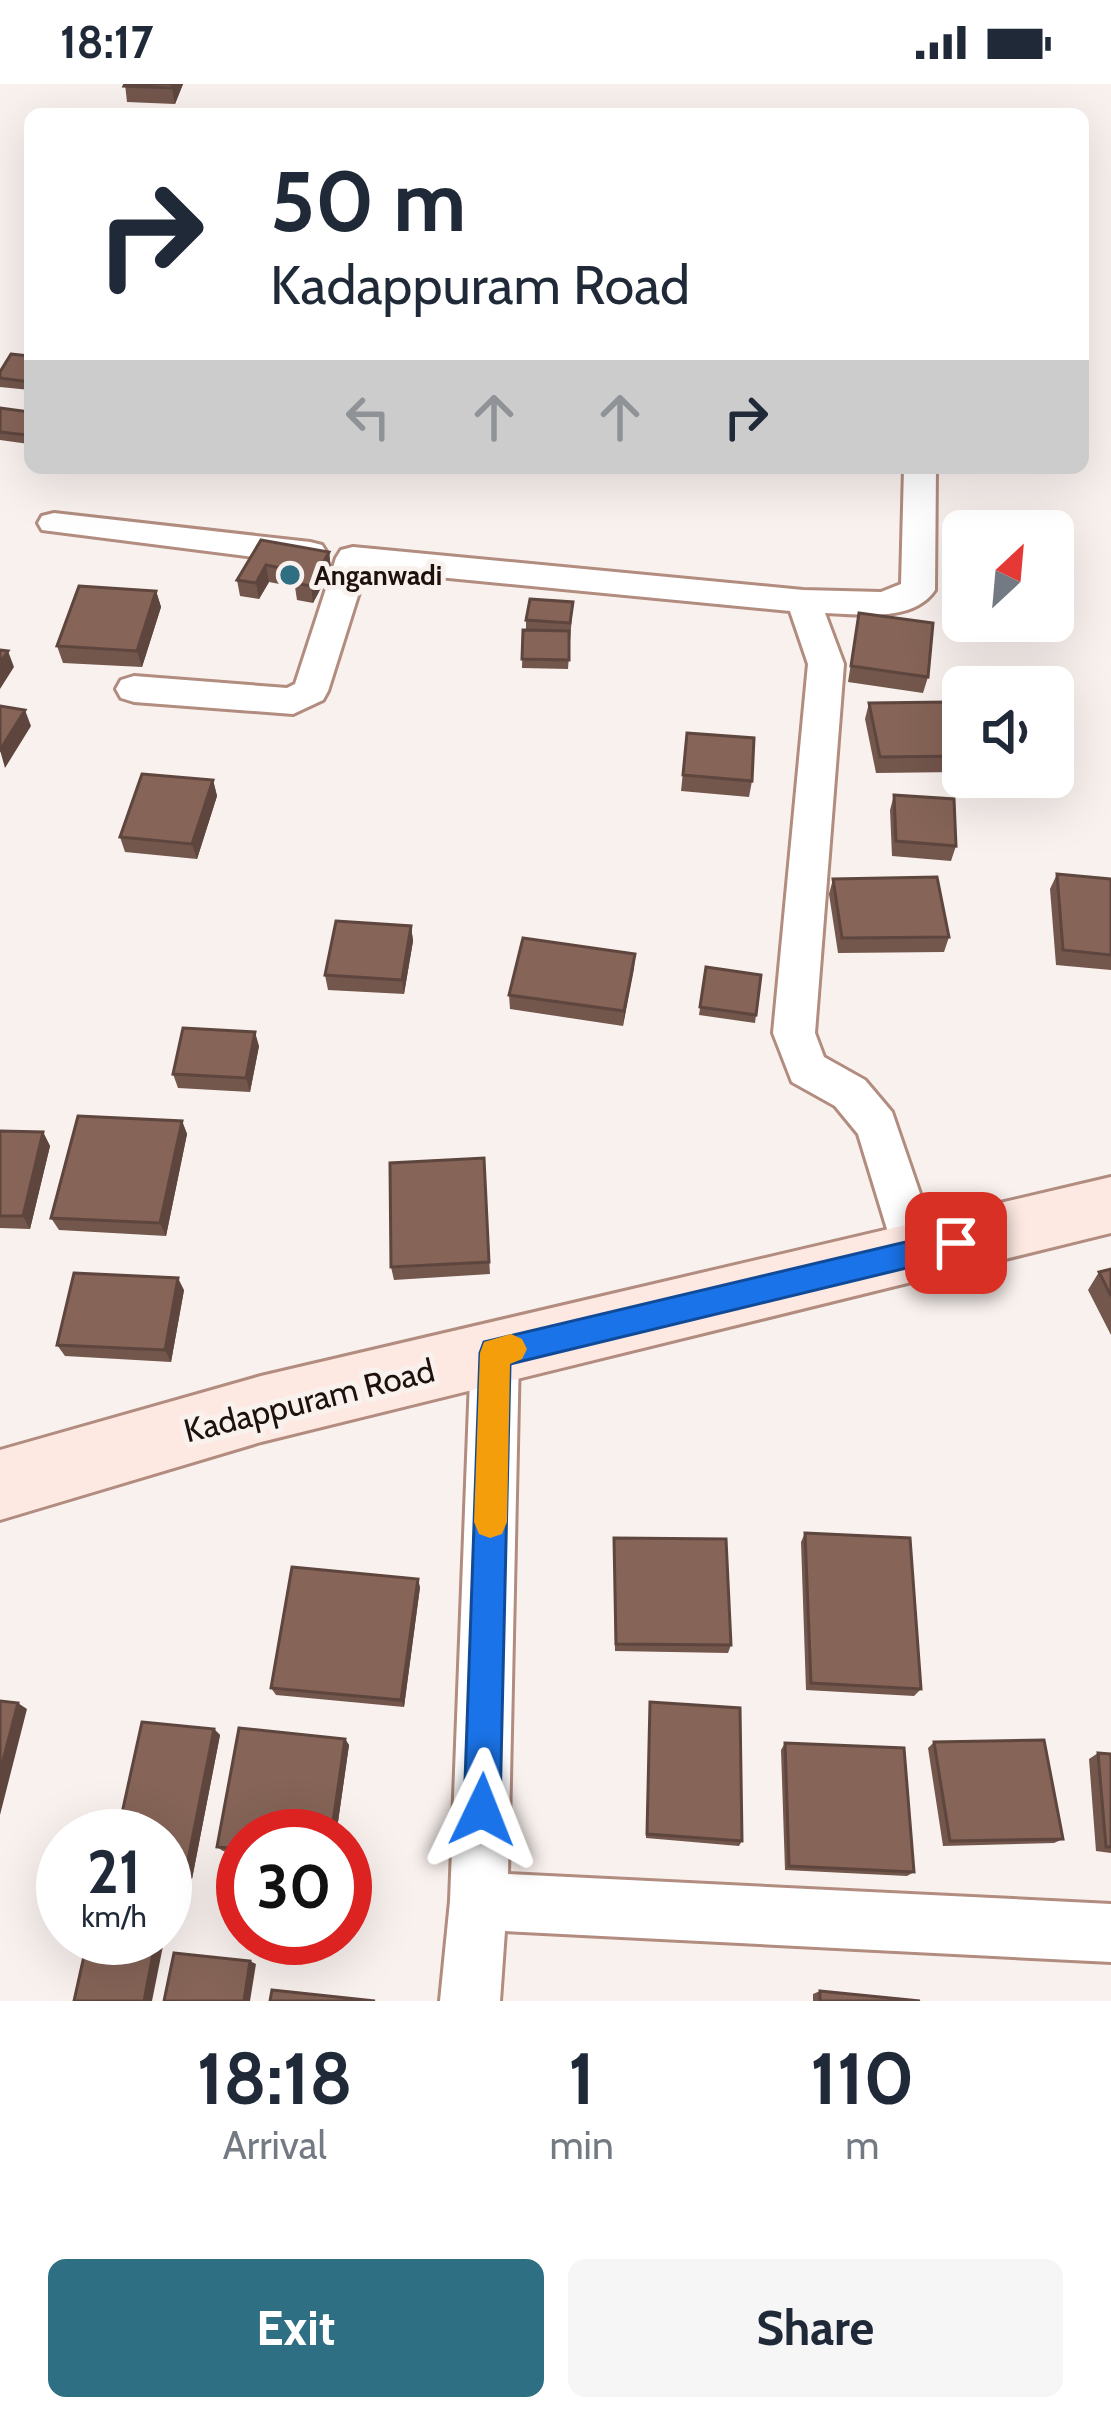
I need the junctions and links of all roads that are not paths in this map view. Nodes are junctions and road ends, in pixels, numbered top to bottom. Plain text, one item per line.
1 (920, 474) edge
2 (54, 523) dead end
3 (353, 559) junction
4 (803, 601) junction
5 (134, 689) dead end
6 (1111, 1204) edge
7 (917, 1252) junction
8 (495, 1353) junction
9 (0, 1485) edge
10 (479, 1901) junction
11 (1111, 1933) edge
12 (470, 2001) edge

1 - 4 street
2 - 3 street
3 - 4 street
3 - 5 street
4 - 7 street
6 - 7 main road, Kadappuram Road
7 - 8 main road, Kadappuram Road
8 - 9 main road, Kadappuram Road
8 - 10 street
10 - 11 street
10 - 12 street

